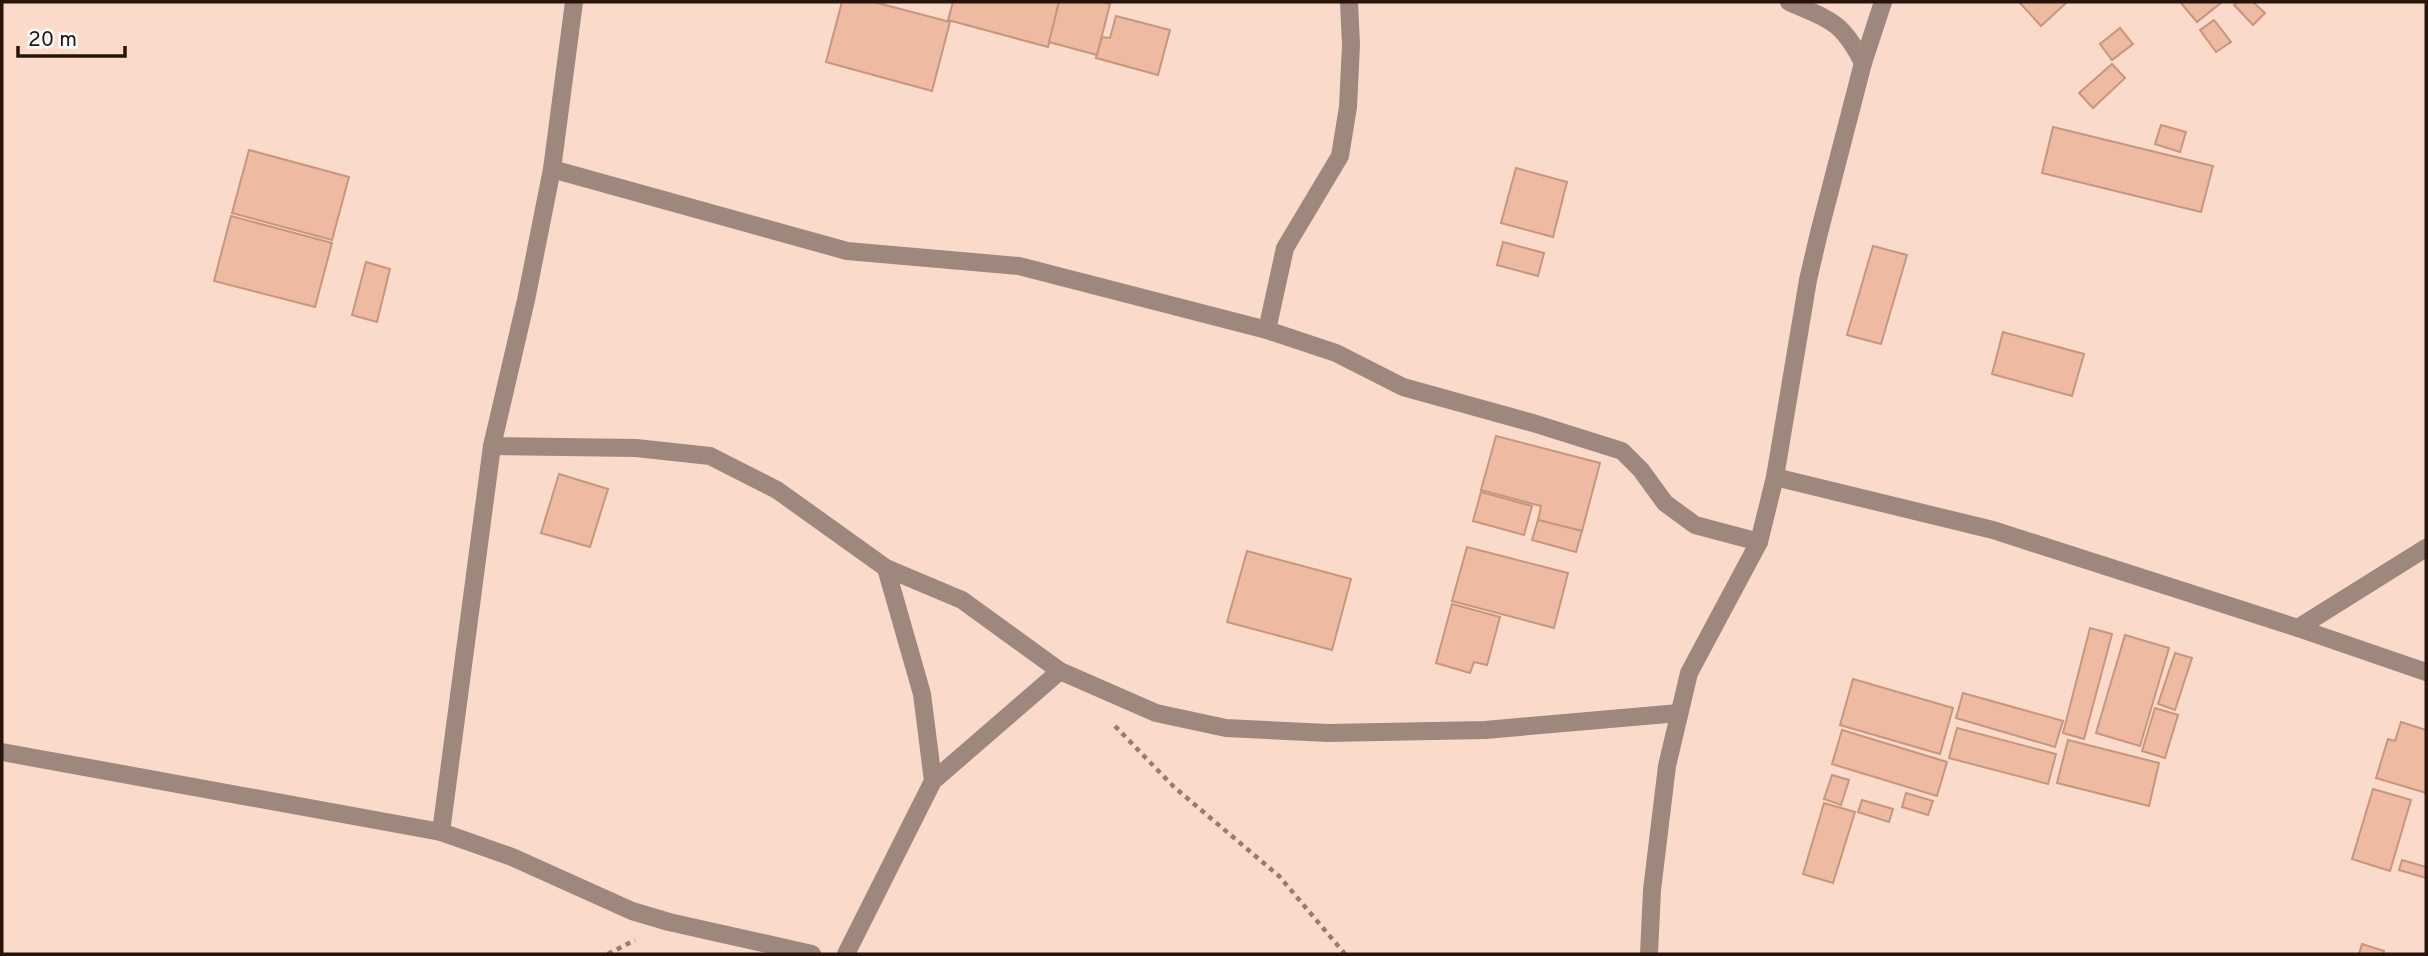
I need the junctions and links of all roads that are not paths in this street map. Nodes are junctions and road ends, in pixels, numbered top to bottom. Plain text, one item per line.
1 (574, 2) edge
2 (1349, 2) edge
3 (1789, 2) edge
4 (1883, 2) edge
5 (1863, 62) junction
6 (552, 169) junction
7 (1267, 330) junction
8 (492, 446) junction
9 (1775, 477) junction
10 (1759, 542) junction
11 (2426, 548) edge
12 (886, 568) junction
13 (2298, 628) junction
14 (1060, 671) junction
15 (2426, 672) edge
16 (1679, 713) junction
17 (2, 752) edge
18 (933, 781) junction
19 (441, 832) junction
20 (812, 954) edge
21 (846, 954) edge
22 (1649, 954) edge

1 - 6 street
2 - 7 street
3 - 5 street
4 - 5 street
5 - 9 street
6 - 7 street
6 - 8 street
7 - 10 street
8 - 12 street
8 - 19 street
9 - 10 street
9 - 13 street
10 - 16 street
11 - 13 street
12 - 14 street
12 - 18 street
13 - 15 street
14 - 16 street
14 - 18 street
16 - 22 street
17 - 19 street
18 - 21 street
19 - 20 street

